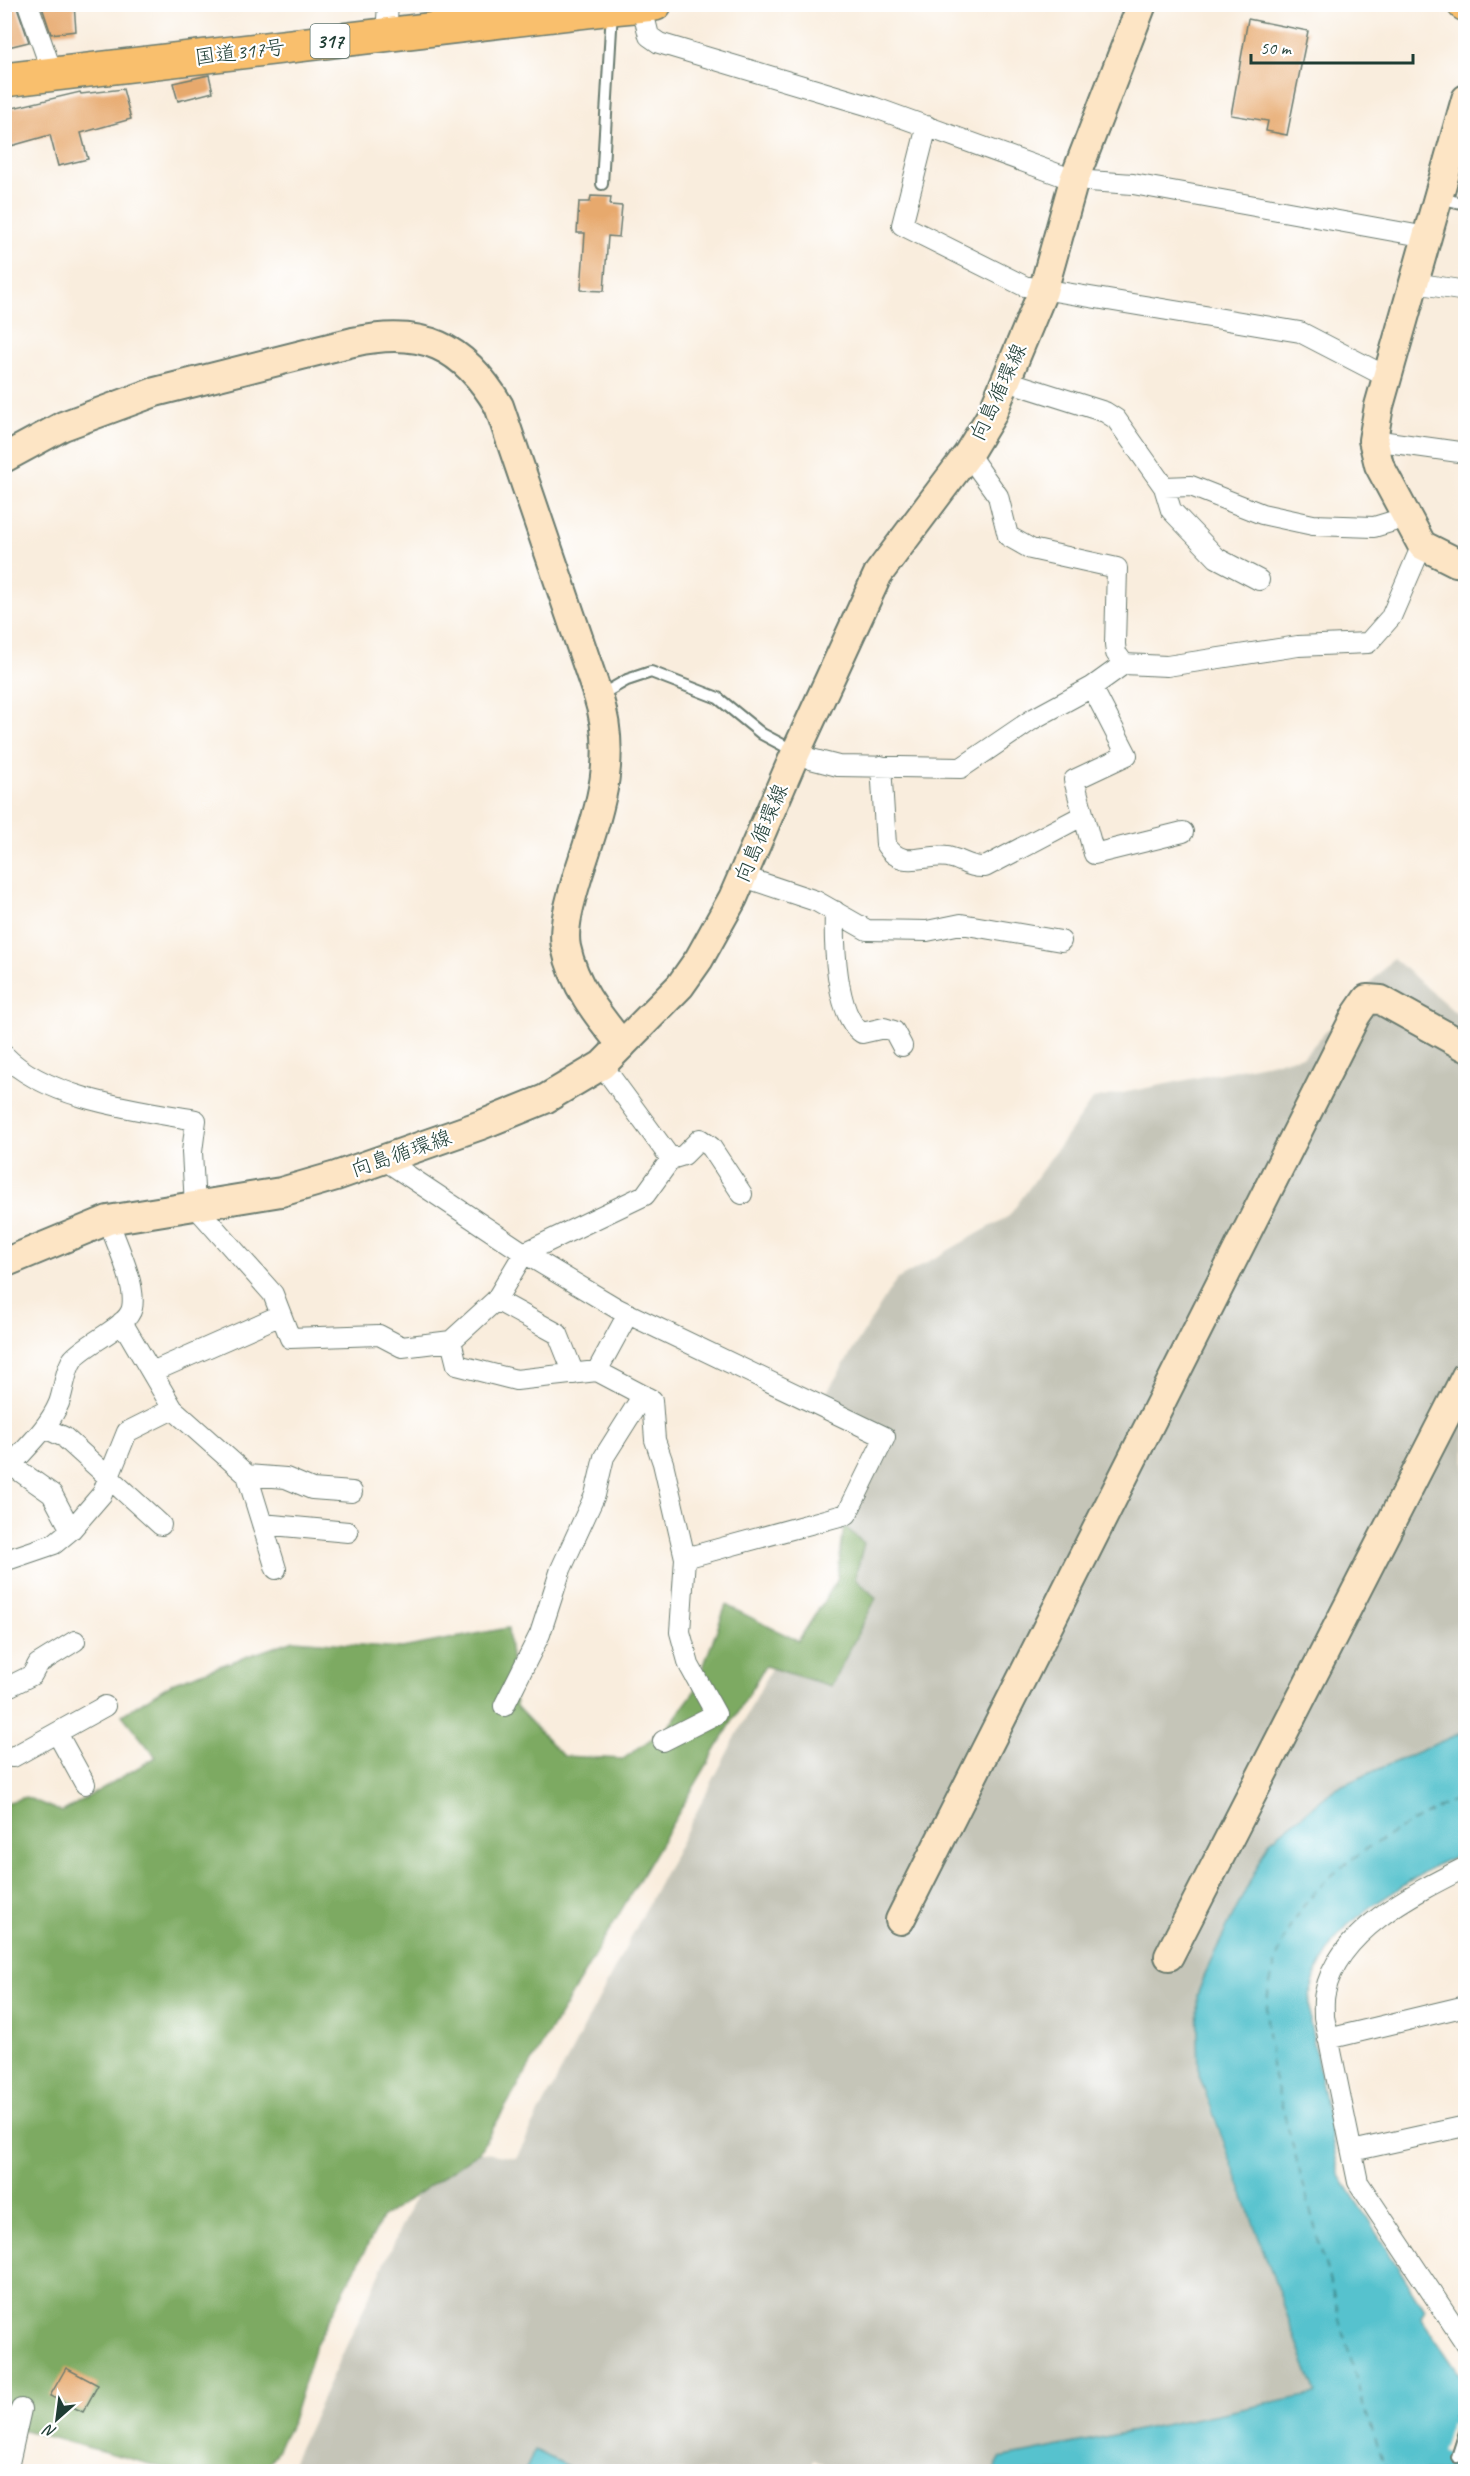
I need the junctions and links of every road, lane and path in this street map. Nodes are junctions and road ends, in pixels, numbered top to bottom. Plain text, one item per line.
1 (28, 4) edge
2 (1142, 4) edge
3 (638, 6) edge
4 (387, 20) edge
5 (53, 75) junction
6 (4, 80) edge
7 (1466, 99) edge
8 (927, 126) junction
9 (1074, 180) junction
10 (602, 184) dead end
11 (1438, 198) junction
12 (1466, 204) edge
13 (1427, 237) junction
14 (1414, 283) junction
15 (1043, 291) junction
16 (1466, 291) edge
17 (1387, 377) junction
18 (1007, 381) junction
19 (1373, 440) junction
20 (1466, 453) edge
21 (968, 454) junction
22 (4, 458) edge
23 (1164, 487) junction
24 (1407, 517) junction
25 (1422, 545) junction
26 (1466, 563) edge
27 (1259, 580) dead end
28 (1124, 664) junction
29 (1092, 687) junction
30 (598, 696) junction
31 (796, 752) junction
32 (881, 766) junction
33 (1082, 816) junction
34 (1183, 832) dead end
35 (741, 876) junction
36 (835, 911) junction
37 (1061, 941) dead end
38 (622, 1045) junction
39 (902, 1046) dead end
40 (1466, 1047) edge
41 (4, 1055) edge
42 (602, 1065) junction
43 (383, 1159) junction
44 (671, 1160) junction
45 (742, 1194) dead end
46 (195, 1206) junction
47 (108, 1220) junction
48 (524, 1253) junction
49 (4, 1263) edge
50 (496, 1300) junction
51 (628, 1314) junction
52 (281, 1315) junction
53 (122, 1322) junction
54 (451, 1341) junction
55 (597, 1371) junction
56 (152, 1372) junction
57 (574, 1374) junction
58 (1466, 1376) edge
59 (643, 1395) junction
60 (173, 1409) junction
61 (45, 1428) junction
62 (8, 1462) edge
63 (247, 1475) junction
64 (110, 1478) junction
65 (352, 1492) dead end
66 (262, 1524) junction
67 (160, 1525) dead end
68 (71, 1530) junction
69 (348, 1532) dead end
70 (685, 1558) junction
71 (4, 1561) edge
72 (276, 1569) dead end
73 (75, 1641) dead end
74 (4, 1689) edge
75 (105, 1706) dead end
76 (504, 1706) dead end
77 (57, 1733) junction
78 (663, 1741) dead end
79 (4, 1756) edge
80 (85, 1784) dead end
81 (1466, 1867) edge
82 (900, 1920) dead end
83 (1169, 1956) dead end
84 (1466, 2006) edge
85 (1328, 2039) junction
86 (1466, 2126) edge
87 (1352, 2151) junction
88 (1466, 2344) edge
89 (21, 2409) dead end
90 (1464, 2434) edge
91 (1457, 2457) dead end
92 (4, 2462) edge

1 - 5 street
2 - 9 street, 向島循環線
3 - 4 highway, 国道317号 / 317
3 - 8 street
3 - 10 lane
4 - 5 highway, 国道317号 / 317
5 - 6 highway, 国道317号 / 317
7 - 11 street
8 - 9 street
8 - 15 street
9 - 13 street
9 - 15 street, 向島循環線
11 - 12 lane
11 - 13 street
13 - 14 street
14 - 16 street
14 - 17 street
15 - 17 street
15 - 18 street, 向島循環線
17 - 19 street
18 - 21 street, 向島循環線
18 - 23 street
19 - 20 street
19 - 24 street
21 - 28 street
21 - 31 street, 向島循環線
22 - 30 street
23 - 24 street
23 - 27 street
24 - 25 street
25 - 26 street
25 - 28 street
28 - 29 street
29 - 32 street
29 - 33 street
30 - 31 lane
30 - 38 street
31 - 32 street
31 - 35 street, 向島循環線
32 - 33 street
33 - 34 street
35 - 36 street
35 - 38 street, 向島循環線
36 - 37 street
36 - 39 street
38 - 42 street, 向島循環線
40 - 82 street
41 - 46 street
42 - 43 street, 向島循環線
42 - 44 street
43 - 46 street, 向島循環線
43 - 48 street
44 - 45 street
44 - 48 street
46 - 47 street, 向島循環線
46 - 52 street
47 - 49 street, 向島循環線
47 - 53 street
48 - 50 street
48 - 51 street
50 - 54 street
50 - 57 street
51 - 55 street
51 - 70 street
52 - 54 street
52 - 56 street
53 - 56 street
53 - 61 street
54 - 57 street
55 - 57 street
55 - 59 street
56 - 60 street
58 - 83 street
59 - 70 street
59 - 76 street
60 - 63 street
60 - 64 street
61 - 62 street
61 - 64 street
62 - 68 street
63 - 65 street
63 - 66 street
64 - 67 street
64 - 68 street
66 - 69 street
66 - 72 street
68 - 71 street
70 - 78 street
73 - 74 street
75 - 77 street
77 - 79 street
77 - 80 street
81 - 85 street
84 - 85 street
85 - 87 street
86 - 87 street
87 - 88 street
89 - 92 street
90 - 91 lane

